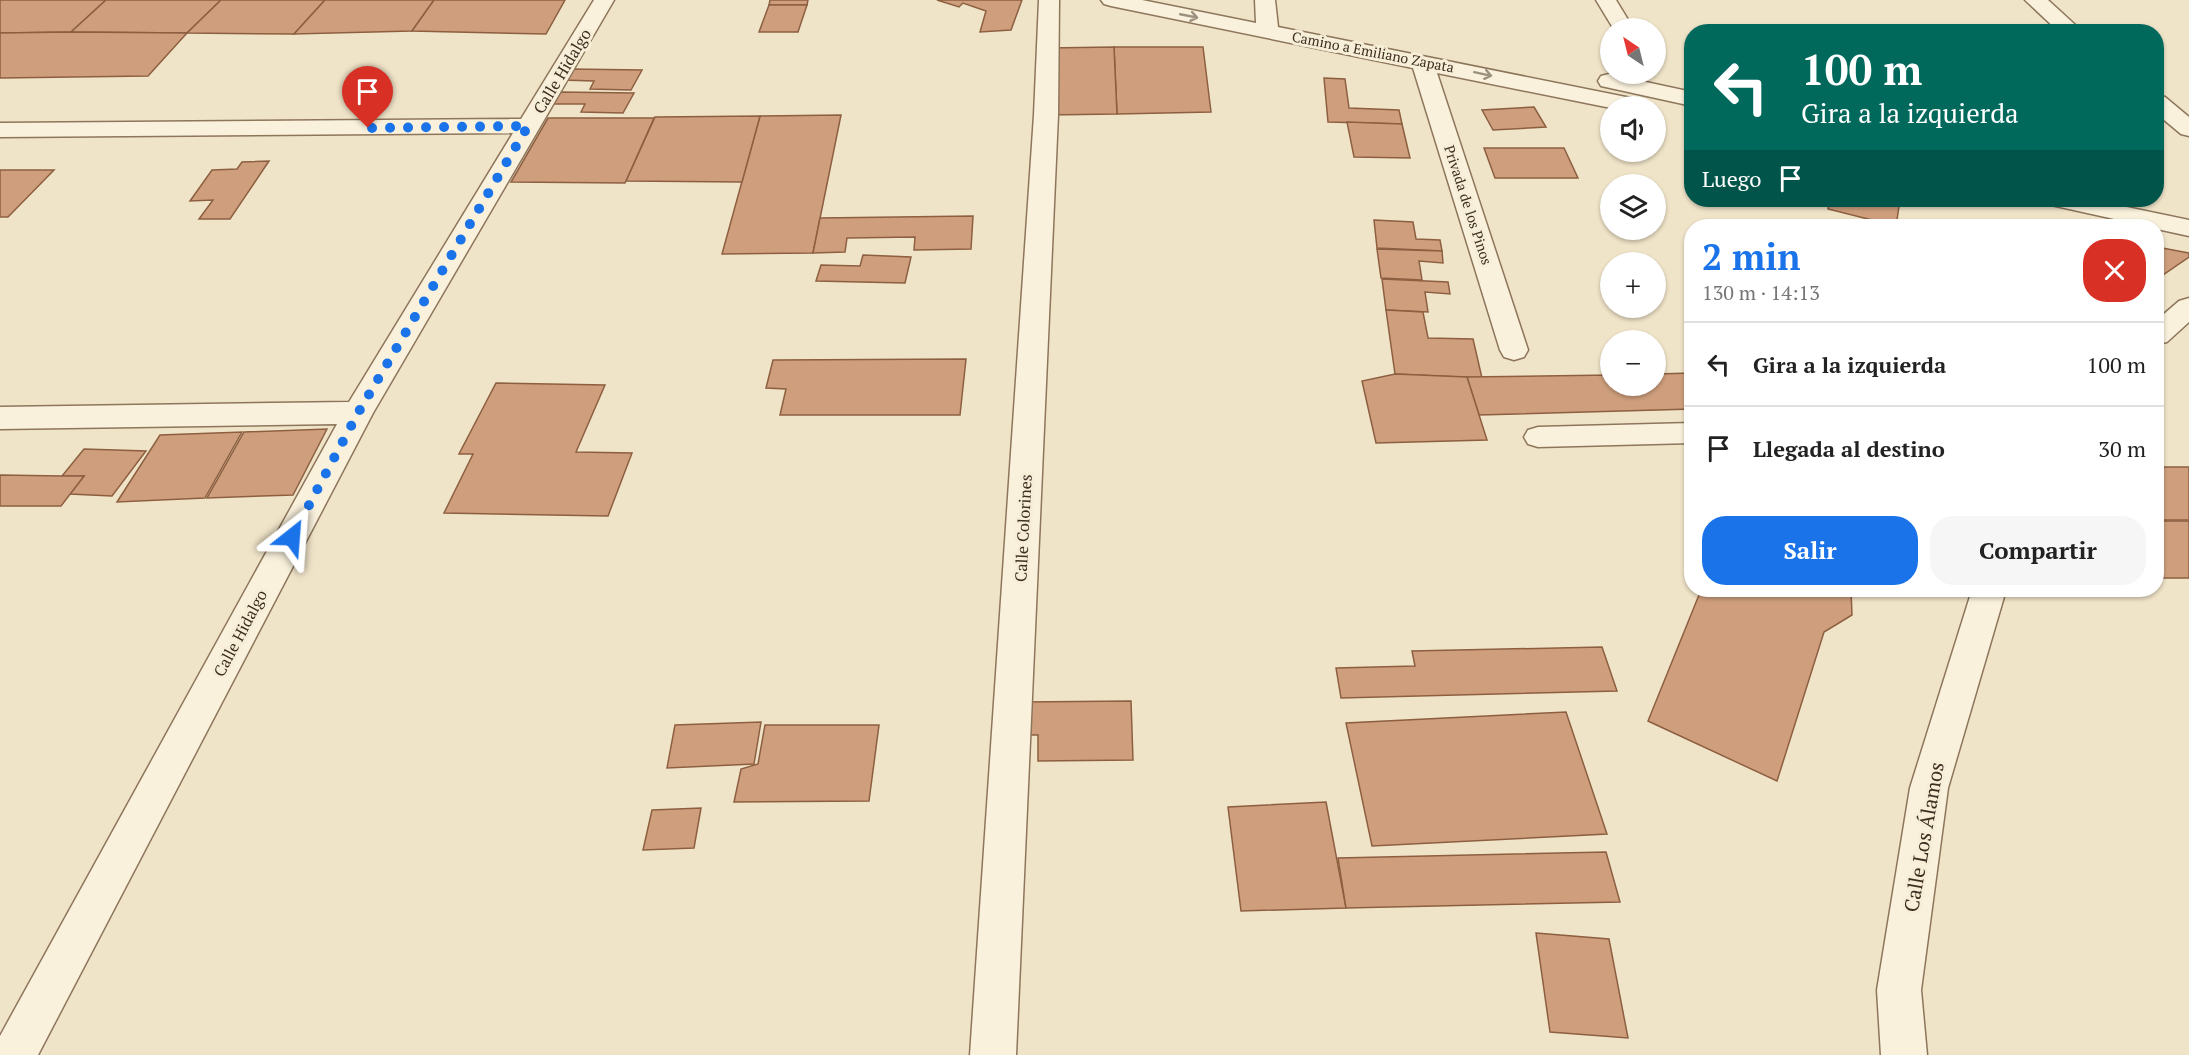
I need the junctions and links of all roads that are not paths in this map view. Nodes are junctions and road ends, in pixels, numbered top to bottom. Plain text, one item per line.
1 (604, 0) edge
2 (1049, 0) edge
3 (1111, 0) edge
4 (1209, 0) edge
5 (1606, 0) edge
6 (2035, 0) edge
7 (1266, 14) edge
8 (1617, 18) edge
9 (2064, 24) edge
10 (1422, 61) junction
11 (1655, 96) edge
12 (1666, 97) edge
13 (1600, 98) edge
14 (1684, 98) edge
15 (1666, 103) edge
16 (2164, 108) edge
17 (1684, 114) edge
18 (528, 126) junction
19 (2189, 129) edge
20 (0, 130) edge
21 (2164, 203) edge
22 (2092, 207) edge
23 (2189, 208) edge
24 (2148, 219) edge
25 (2164, 223) edge
26 (2189, 228) edge
27 (2189, 307) edge
28 (2164, 329) edge
29 (1514, 350) dead end
30 (358, 413) junction
31 (0, 418) edge
32 (1684, 433) edge
33 (1538, 437) dead end
34 (1987, 597) edge
35 (14, 1055) edge
36 (993, 1055) edge
37 (1904, 1055) edge

1 - 18 street, Calle Hidalgo
2 - 36 street, Calle Colorines
3 -> 7 street, Camino a Emiliano Zapata
4 - 7 street, Camino a Emiliano Zapata
5 - 8 street
6 - 9 street
7 - 10 street, Camino a Emiliano Zapata
7 - 11 street, Camino a Emiliano Zapata
10 -> 13 street, Camino a Emiliano Zapata
10 - 29 street, Privada de los Pinos
12 - 14 street, Camino a Emiliano Zapata
15 - 17 street, Camino a Emiliano Zapata
16 - 19 street
18 - 20 street
18 - 30 street, Calle Hidalgo
21 - 23 street
22 - 24 street
25 - 26 street
27 - 28 street
30 - 31 street
30 - 35 street, Calle Hidalgo
32 - 33 lane
34 - 37 street, Calle Los Álamos

